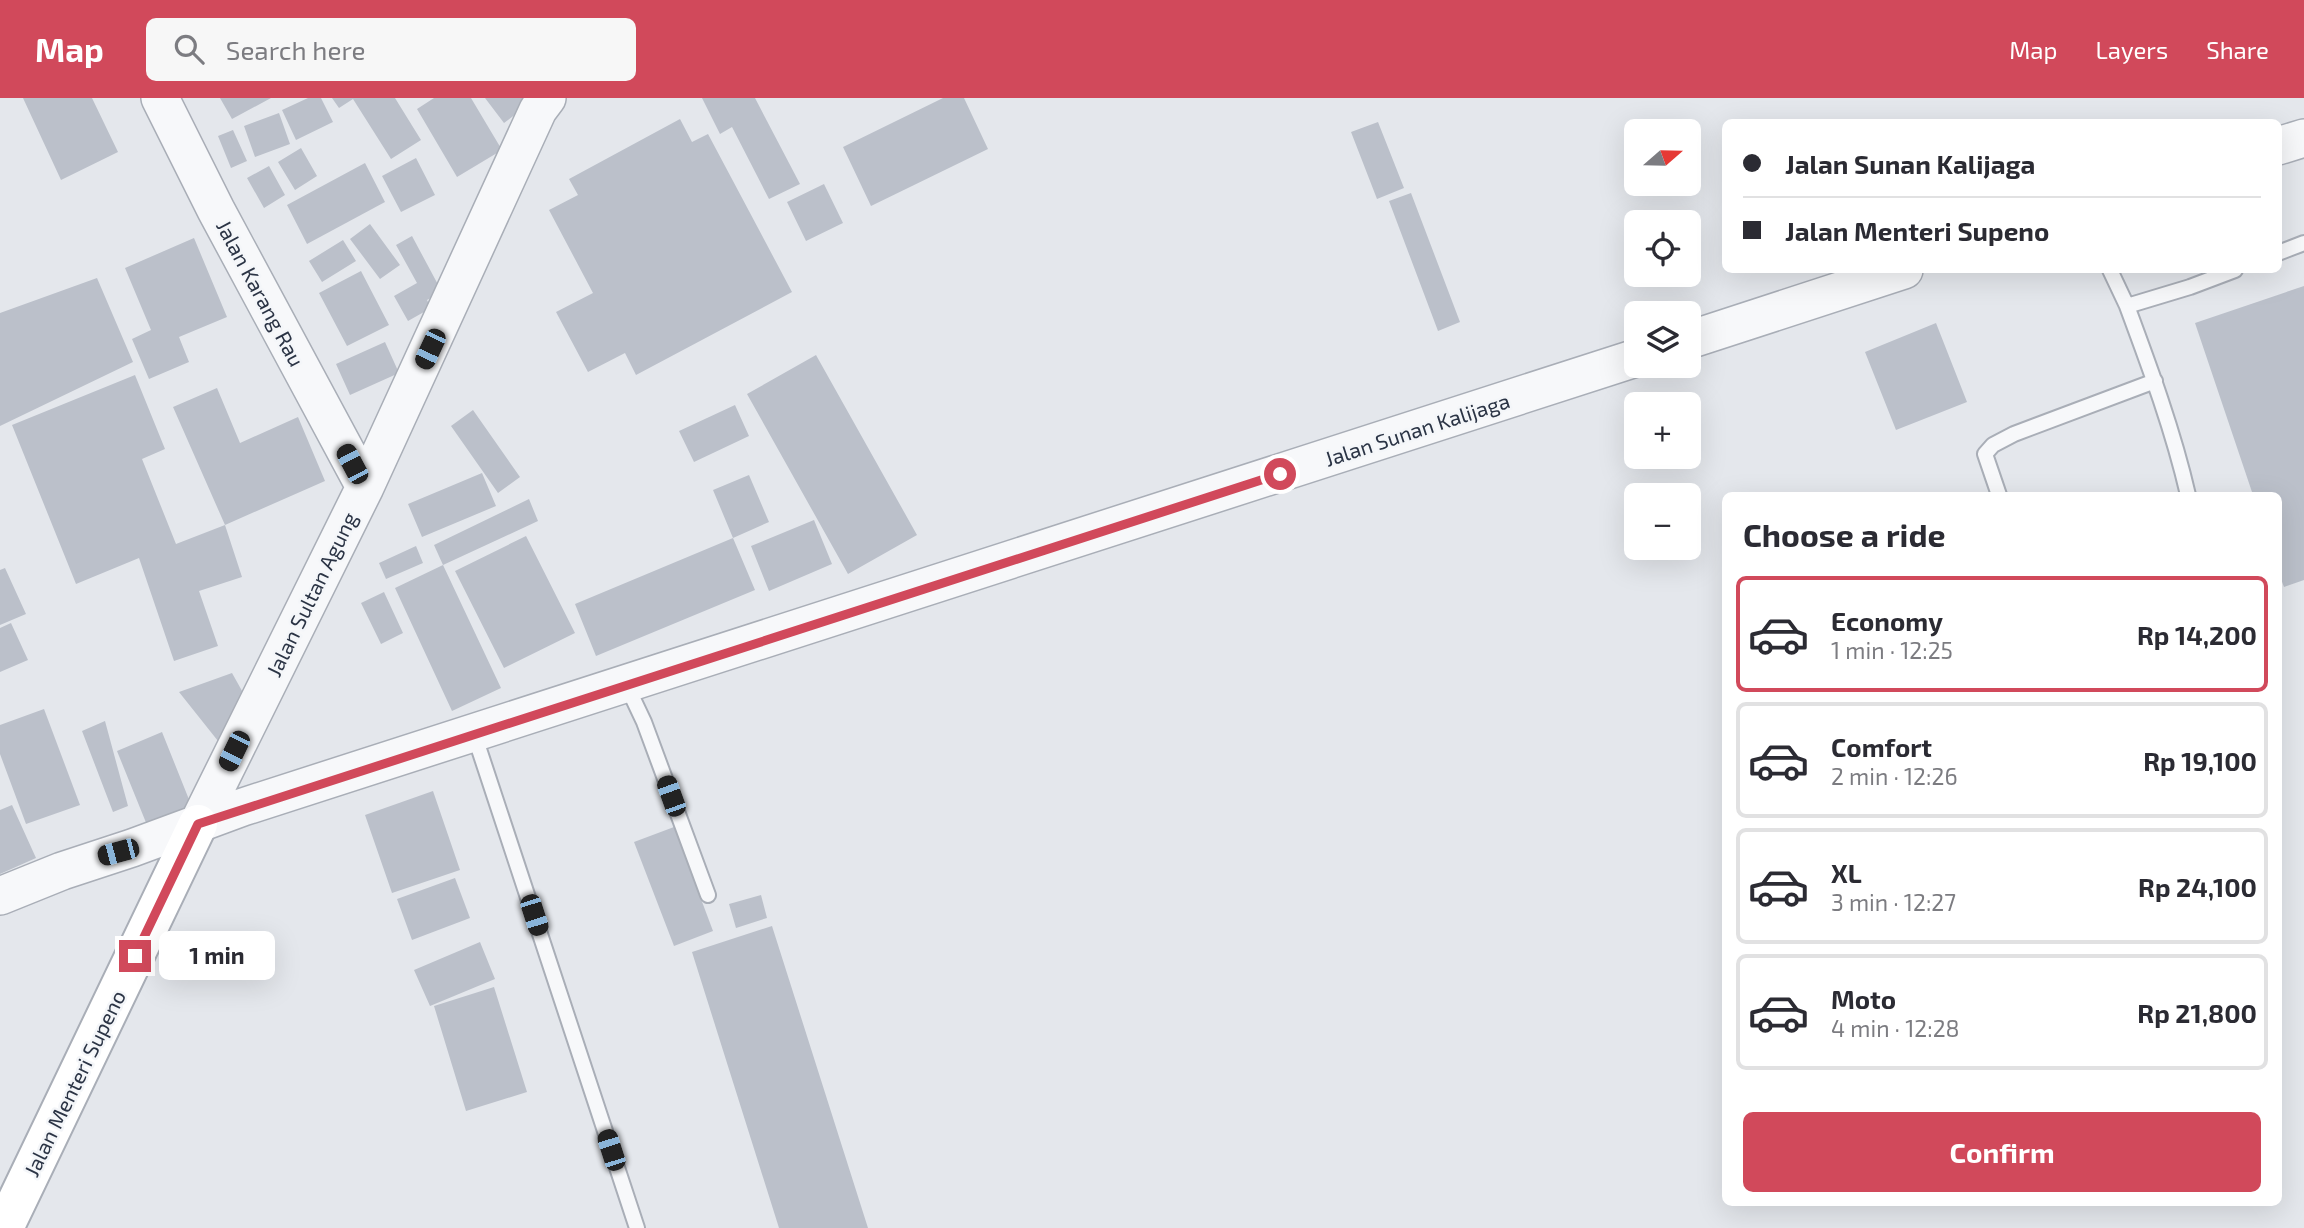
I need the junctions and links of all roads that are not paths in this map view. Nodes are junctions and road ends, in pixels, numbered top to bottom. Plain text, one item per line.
1 (160, 98) edge
2 (547, 98) edge
3 (2304, 138) edge
4 (2282, 145) edge
5 (2304, 243) edge
6 (2282, 251) edge
7 (1895, 273) edge
8 (2111, 273) edge
9 (2227, 273) edge
10 (2127, 306) junction
11 (1701, 336) edge
12 (1624, 362) edge
13 (2155, 381) junction
14 (365, 487) junction
15 (1998, 492) edge
16 (2187, 492) edge
17 (626, 684) junction
18 (474, 733) junction
19 (198, 824) junction
20 (708, 895) dead end
21 (0, 896) edge
22 (4, 1228) edge
23 (637, 1228) edge

1 - 14 street, Jalan Karang Rau
2 - 14 street, Jalan Sultan Agung
3 - 4 street
5 - 6 lane
7 - 11 street
8 - 10 lane
9 - 10 lane
10 - 13 lane
12 - 17 street, Jalan Sunan Kalijaga
13 - 15 lane
13 - 16 lane
14 - 19 street, Jalan Sultan Agung
17 - 18 street, Jalan Sunan Kalijaga
17 - 20 lane
18 - 19 street, Jalan Sunan Kalijaga
18 - 23 lane
19 - 21 street, Jalan Sunan Kalijaga
19 - 22 main road, Jalan Menteri Supeno

